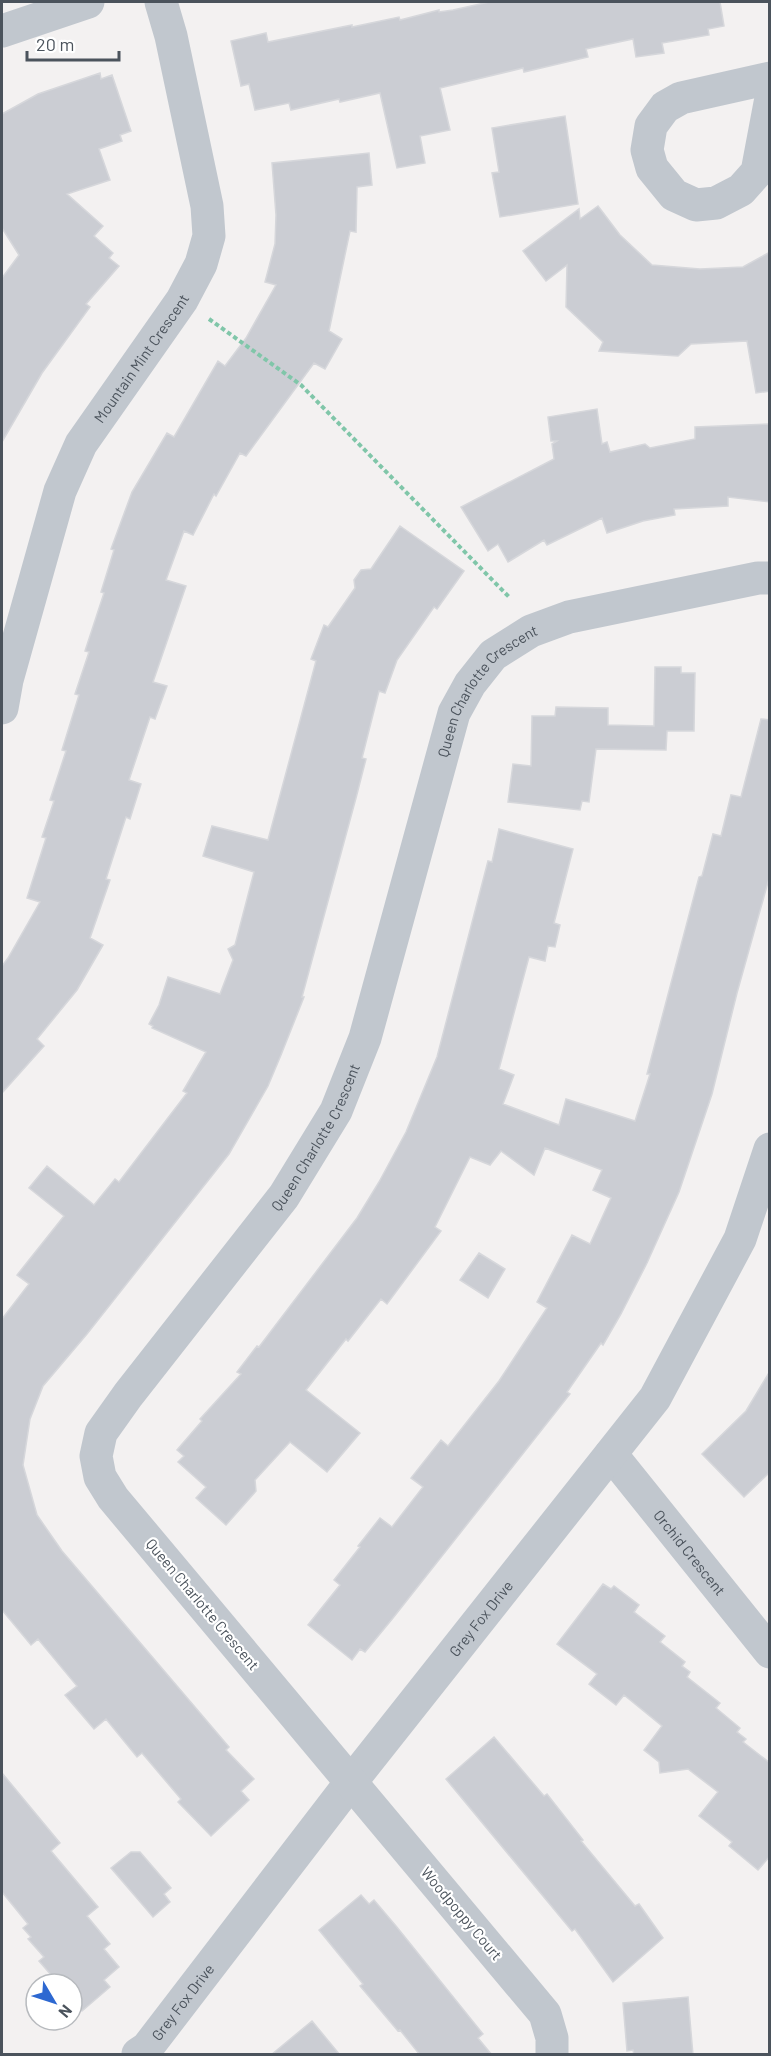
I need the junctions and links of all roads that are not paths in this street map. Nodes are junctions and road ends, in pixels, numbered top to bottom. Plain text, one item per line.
1 (88, 2) edge
2 (161, 2) edge
3 (2, 31) edge
4 (770, 78) edge
5 (770, 103) edge
6 (770, 578) edge
7 (2, 708) edge
8 (770, 1149) edge
9 (611, 1454) junction
10 (770, 1652) edge
11 (351, 1782) junction
12 (138, 2055) edge
13 (552, 2055) edge

1 - 3 street
2 - 7 street, Mountain Mint Crescent
4 - 5 street
6 - 11 street, Queen Charlotte Crescent
8 - 9 street, Grey Fox Drive
9 - 10 street, Orchid Crescent
9 - 11 street, Grey Fox Drive
11 - 12 street, Grey Fox Drive
11 - 13 street, Woodpoppy Court

